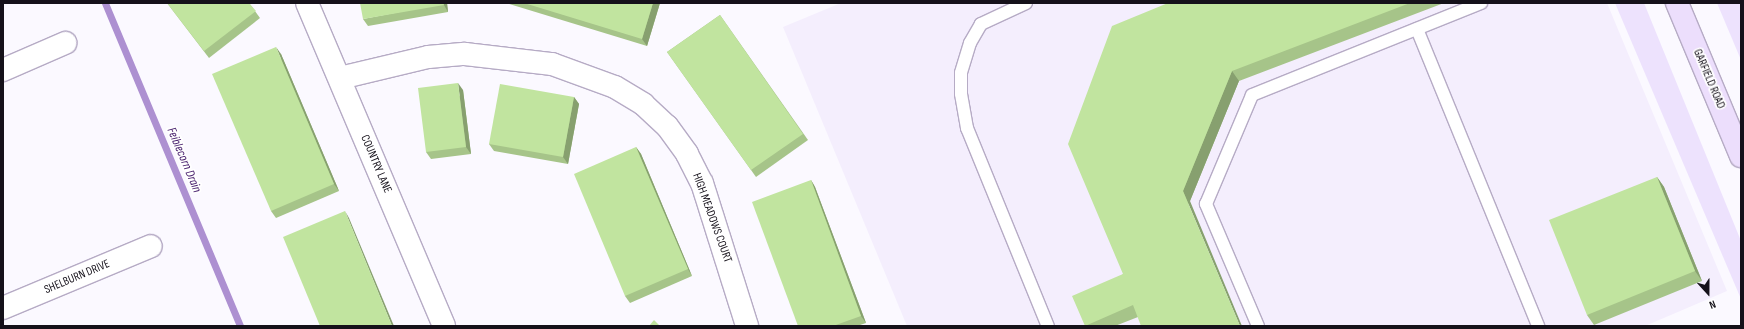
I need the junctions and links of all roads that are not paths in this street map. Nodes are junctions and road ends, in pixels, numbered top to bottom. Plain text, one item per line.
1 (307, 3) edge
2 (1026, 3) edge
3 (1481, 3) edge
4 (1677, 3) edge
5 (1417, 29) junction
6 (65, 43) dead end
7 (3, 70) edge
8 (340, 78) junction
9 (1741, 156) edge
10 (150, 246) dead end
11 (3, 308) edge
12 (444, 326) edge
13 (747, 326) edge
14 (1048, 326) edge
15 (1258, 326) edge
16 (1538, 326) edge

1 - 8 street, COUNTRY LANE
2 - 14 lane
3 - 5 lane
4 - 9 street, GARFIELD ROAD
5 - 15 lane
5 - 16 lane
6 - 7 street
8 - 12 street, COUNTRY LANE
8 - 13 street, HIGH MEADOWS COURT
10 - 11 street, SHELBURN DRIVE

